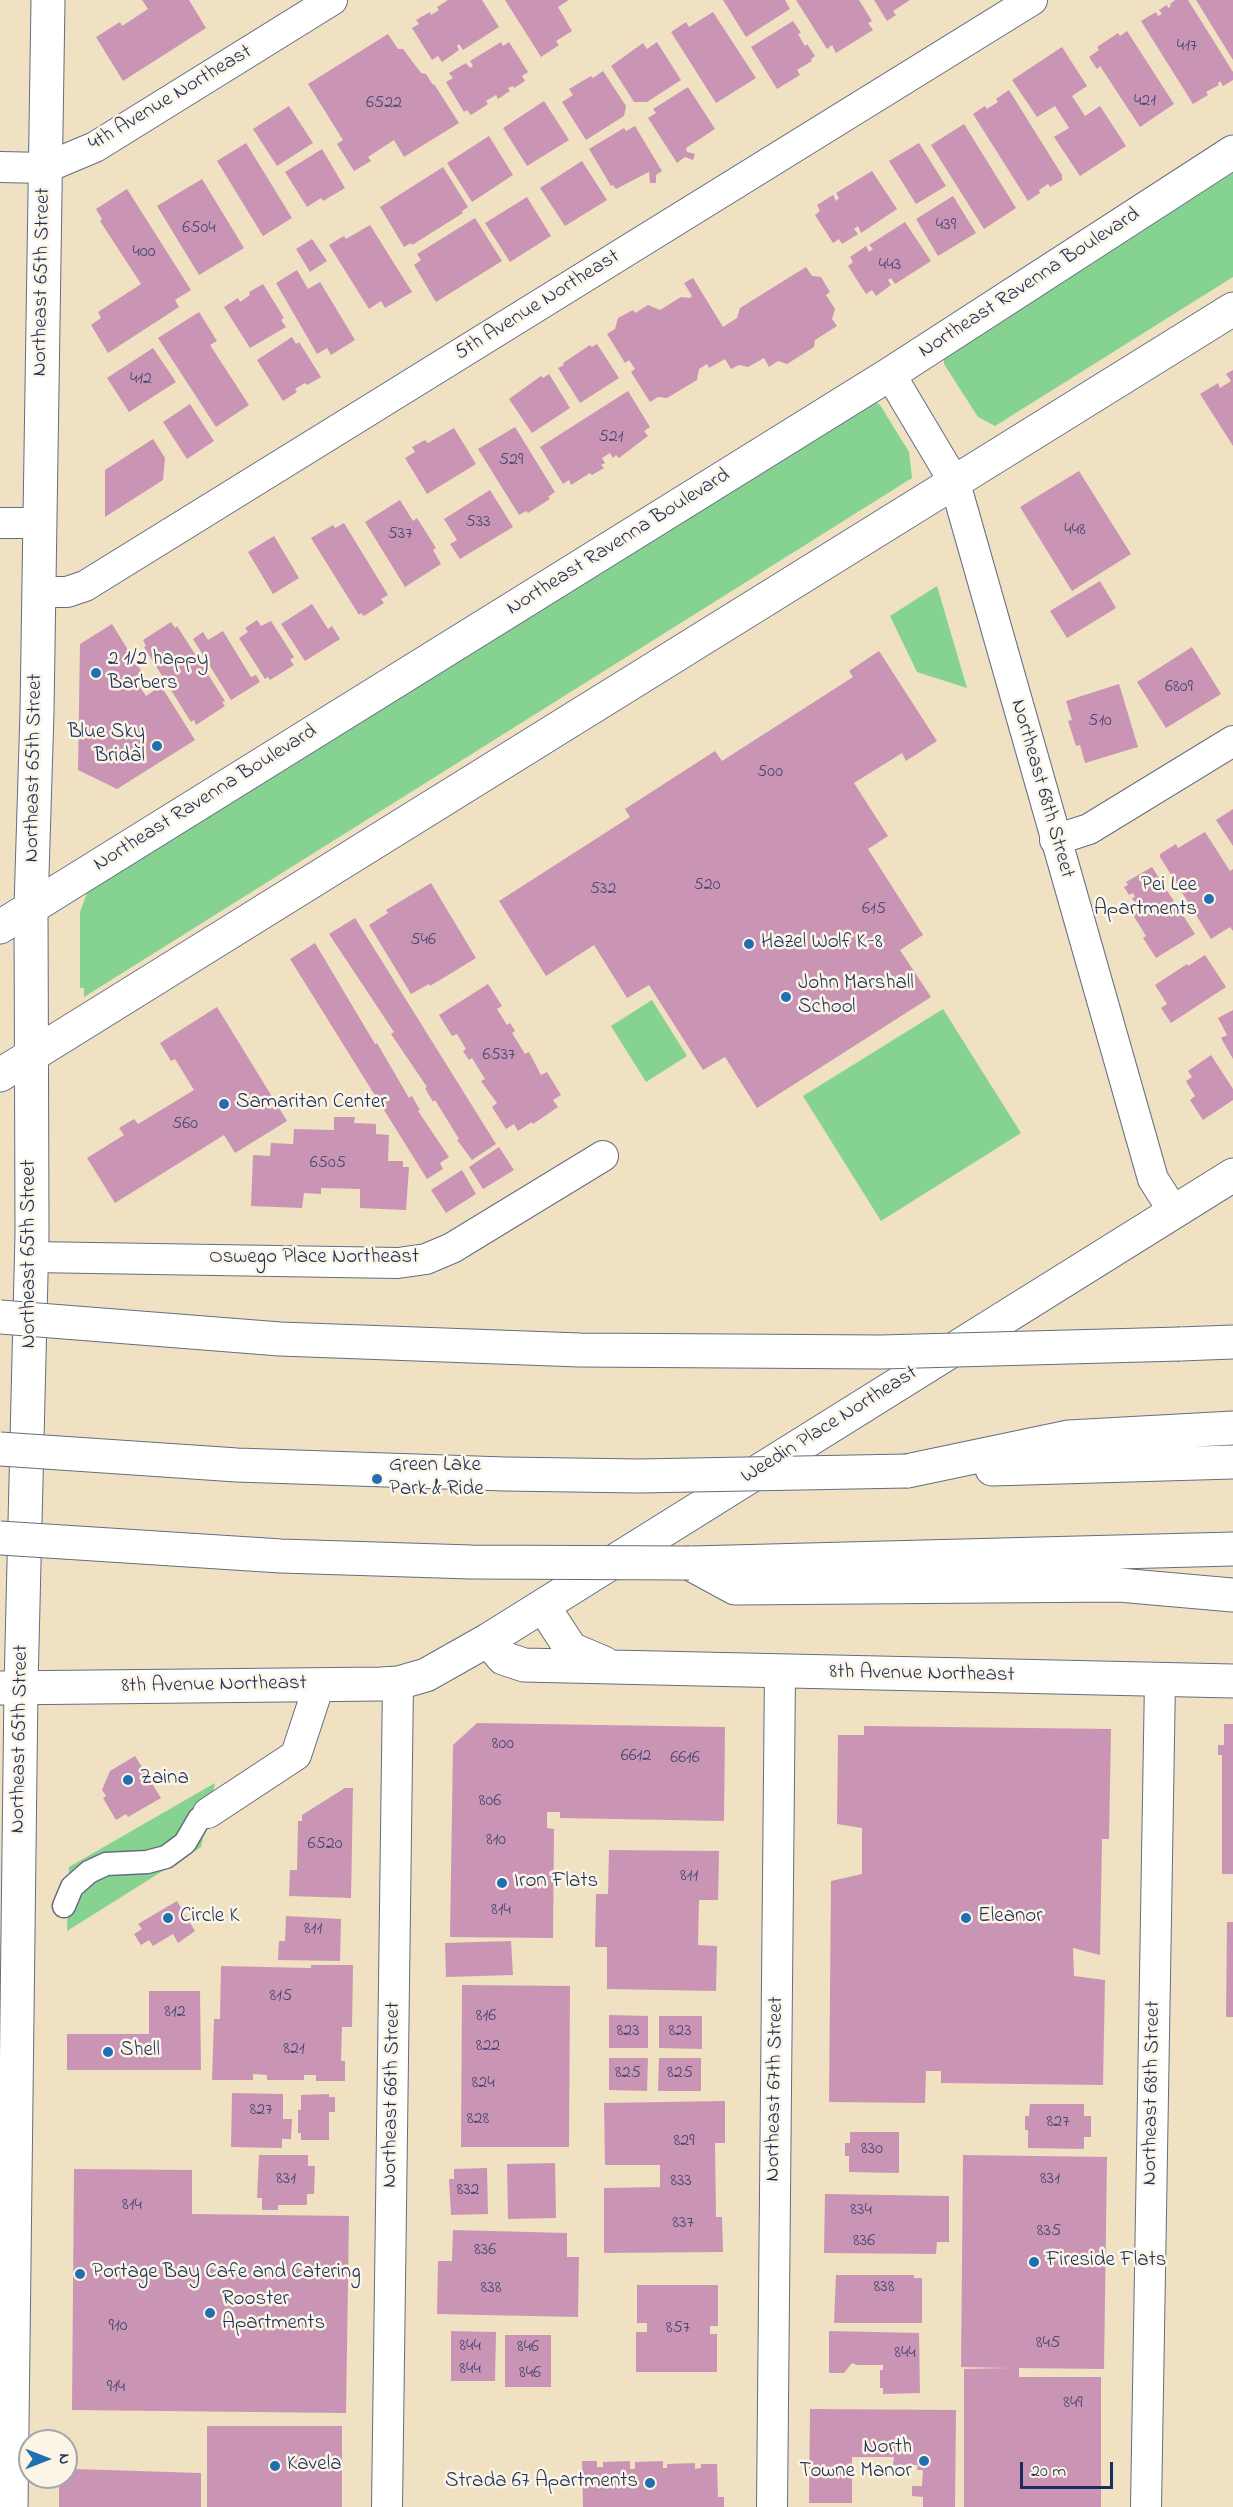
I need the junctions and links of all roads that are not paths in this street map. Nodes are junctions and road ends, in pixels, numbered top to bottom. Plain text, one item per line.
1 (48, 0) edge
2 (332, 0) edge
3 (1032, 0) edge
4 (1233, 152) edge
5 (0, 167) edge
6 (45, 168) junction
7 (1233, 309) edge
8 (890, 374) junction
9 (955, 483) junction
10 (0, 523) edge
11 (39, 523) junction
12 (38, 592) junction
13 (1233, 741) edge
14 (1055, 840) junction
15 (15, 907) edge
16 (0, 927) edge
17 (15, 1054) edge
18 (0, 1075) edge
19 (603, 1156) dead end
20 (1233, 1174) edge
21 (1174, 1212) junction
22 (32, 1257) junction
23 (0, 1317) edge
24 (1233, 1342) edge
25 (1233, 1428) edge
26 (0, 1449) edge
27 (1233, 1462) edge
28 (907, 1471) junction
29 (0, 1538) edge
30 (1233, 1549) edge
31 (689, 1563) junction
32 (1233, 1595) edge
33 (543, 1606) junction
34 (488, 1640) junction
35 (611, 1666) junction
36 (780, 1671) junction
37 (412, 1679) junction
38 (1160, 1680) junction
39 (1233, 1681) edge
40 (319, 1685) junction
41 (10, 1687) edge
42 (208, 1813) joint
43 (64, 1906) dead end
44 (8, 2161) edge
45 (11, 2507) edge
46 (387, 2507) edge
47 (772, 2507) edge
48 (1146, 2507) edge

1 - 6 main road, Northeast 65th Street
2 - 6 street, 4th Avenue Northeast
3 - 12 street, 5th Avenue Northeast
4 - 8 main road, Northeast Ravenna Boulevard
5 - 6 street, 4th Avenue Northeast
6 - 11 main road, Northeast 65th Street
7 - 9 main road
8 - 9 street, Northeast 68th Street
8 - 15 main road, Northeast Ravenna Boulevard
9 - 14 street, Northeast 68th Street
9 - 17 main road
10 - 11 street
11 - 12 main road, Northeast 65th Street
12 - 15 main road, Northeast 65th Street
13 - 14 street
14 - 21 street, Northeast 68th Street
15 - 16 main road, Northeast Ravenna Boulevard
15 - 17 main road, Northeast 65th Street
17 - 18 main road
17 - 22 main road, Northeast 65th Street
19 - 22 street, Oswego Place Northeast
20 - 21 main road, Weedin Place Northeast
21 - 33 main road, Weedin Place Northeast
22 - 41 main road, Northeast 65th Street
23 - 24 main road, bridge
25 - 28 main road
26 - 28 main road, bridge
27 - 28 main road
29 - 31 main road, bridge
30 - 31 main road
31 - 32 main road
33 - 34 main road, Weedin Place Northeast
33 - 35 main road, 8th Avenue Northeast
34 - 35 main road, 8th Avenue Northeast
34 - 37 main road, Weedin Place Northeast
35 - 36 main road, 8th Avenue Northeast
36 - 38 main road, 8th Avenue Northeast
36 - 47 street, Northeast 67th Street
37 - 40 main road, 8th Avenue Northeast
37 - 46 street, Northeast 66th Street
38 - 39 main road, 8th Avenue Northeast
38 - 48 street, Northeast 68th Street
40 - 41 main road, 8th Avenue Northeast
40 - 42 street
41 - 44 main road, Northeast 65th Street
42 - 43 street
44 - 45 main road, Northeast 65th Street

